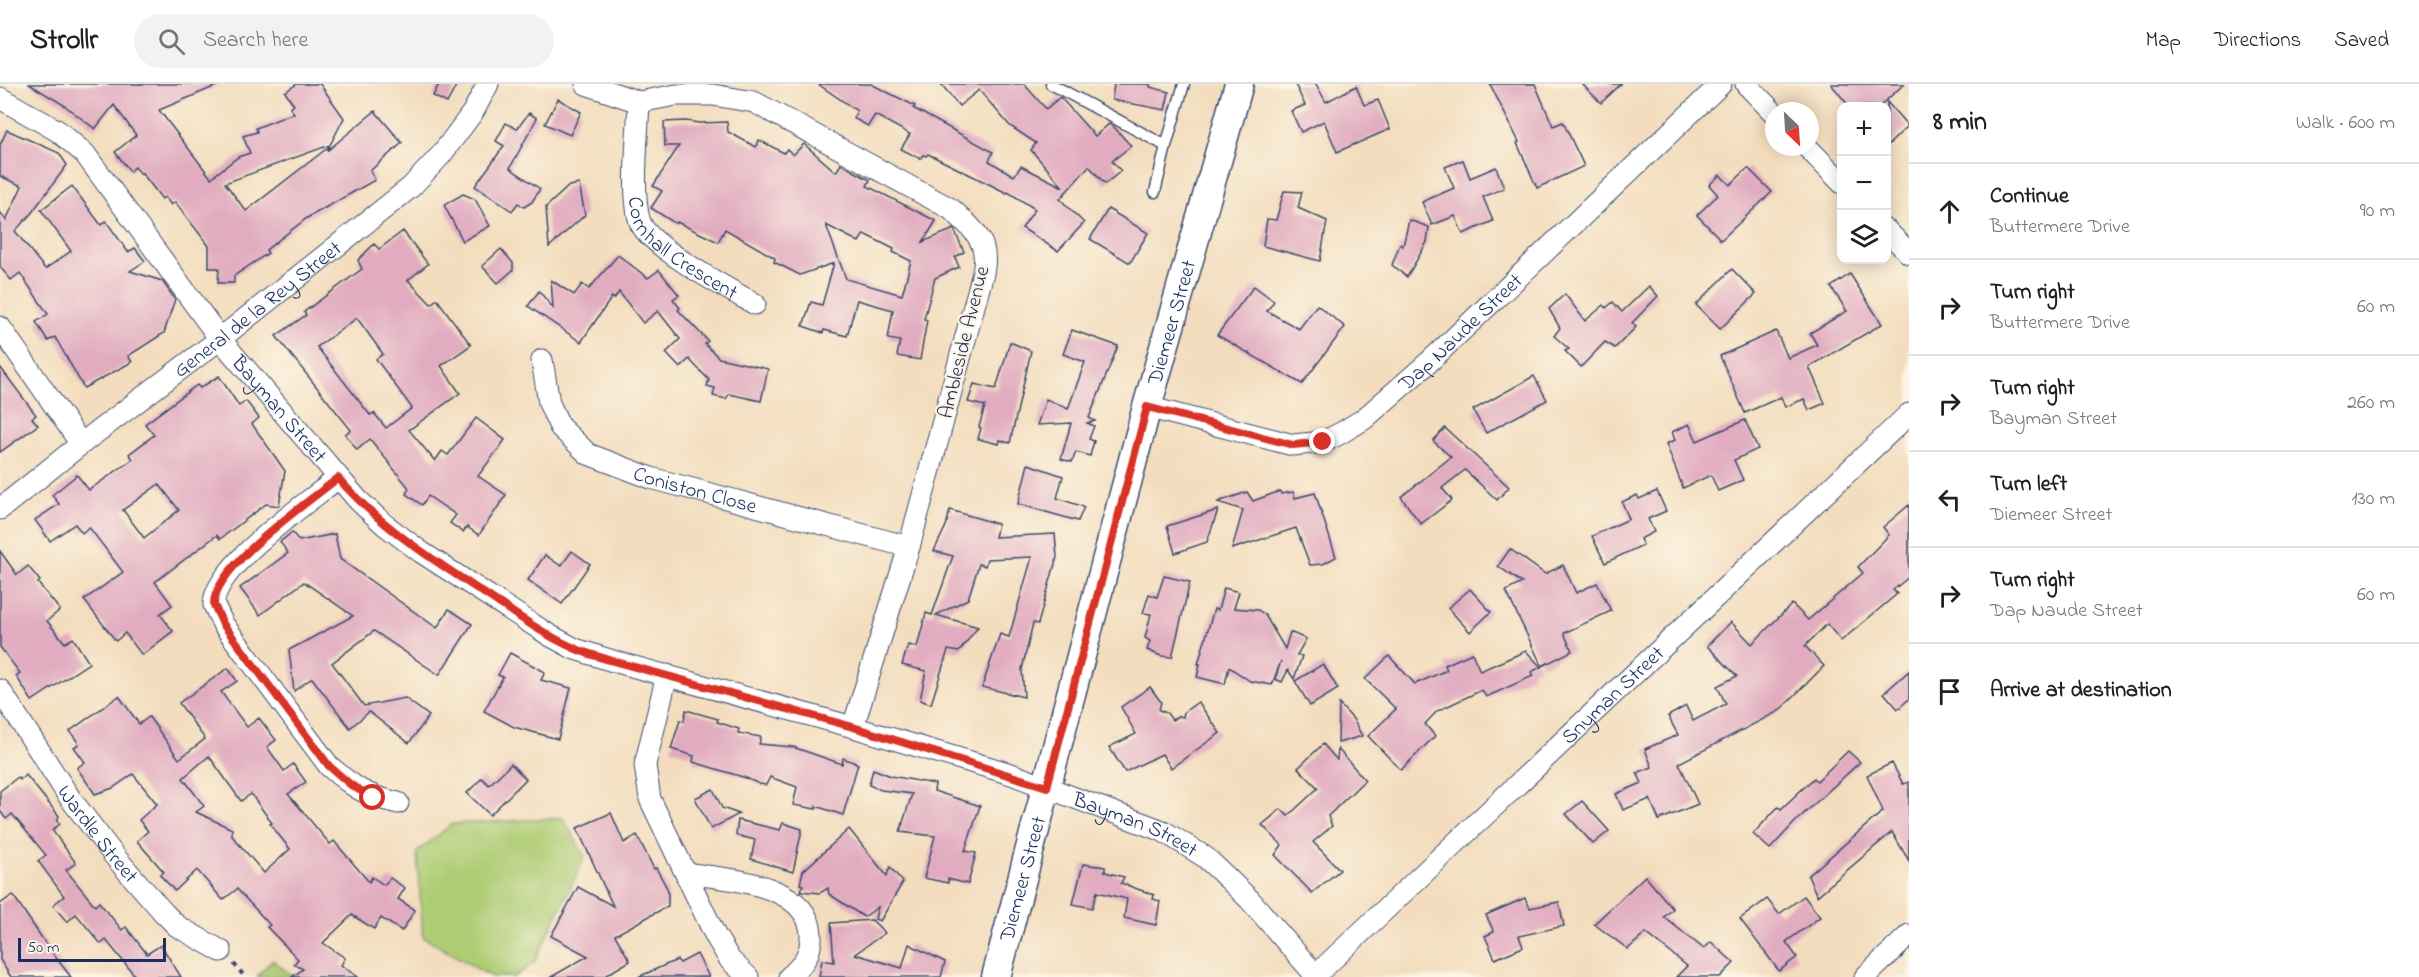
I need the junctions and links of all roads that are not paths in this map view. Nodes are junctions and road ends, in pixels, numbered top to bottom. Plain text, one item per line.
1 (488, 84) edge
2 (586, 84) edge
3 (1051, 84) edge
4 (1184, 84) edge
5 (1239, 84) edge
6 (1721, 84) edge
7 (1746, 84) edge
8 (0, 98) edge
9 (639, 102) junction
10 (1765, 104) edge
11 (1166, 146) junction
12 (1816, 156) edge
13 (1837, 178) edge
14 (1155, 192) dead end
15 (1891, 234) edge
16 (1909, 253) edge
17 (755, 304) dead end
18 (0, 327) edge
19 (220, 339) junction
20 (542, 360) dead end
21 (1147, 407) junction
22 (1909, 414) edge
23 (81, 444) junction
24 (338, 478) junction
25 (0, 509) edge
26 (909, 547) junction
27 (667, 675) junction
28 (0, 690) edge
29 (853, 727) junction
30 (1047, 787) junction
31 (398, 803) dead end
32 (686, 873) junction
33 (1909, 935) edge
34 (221, 951) dead end
35 (1316, 976) edge
36 (748, 977) edge
37 (789, 977) edge
38 (996, 977) edge
39 (1865, 977) edge

1 - 19 street, General de la Rey Street
2 - 9 street, Ambleside Avenue
3 - 11 lane
4 - 11 lane
5 - 21 street, Diemeer Street
6 - 21 street, Dap Naude Street
7 - 10 street
8 - 19 street, Bayman Street
9 - 17 street, Cornhall Crescent
9 - 26 street, Ambleside Avenue
11 - 14 lane
12 - 13 street
15 - 16 street
18 - 23 street
19 - 23 street, General de la Rey Street
19 - 24 street, Bayman Street
20 - 26 street, Coniston Close
21 - 30 street, Diemeer Street
22 - 35 street, Snyman Street
23 - 25 street, General de la Rey Street
24 - 27 street, Bayman Street
24 - 31 street
26 - 29 street, Ambleside Avenue
27 - 29 street, Bayman Street
27 - 32 street
28 - 34 street, Wardle Street
29 - 30 street, Bayman Street
30 - 35 street, Bayman Street
30 - 38 street, Diemeer Street
32 - 36 street
32 - 37 street
33 - 39 street

